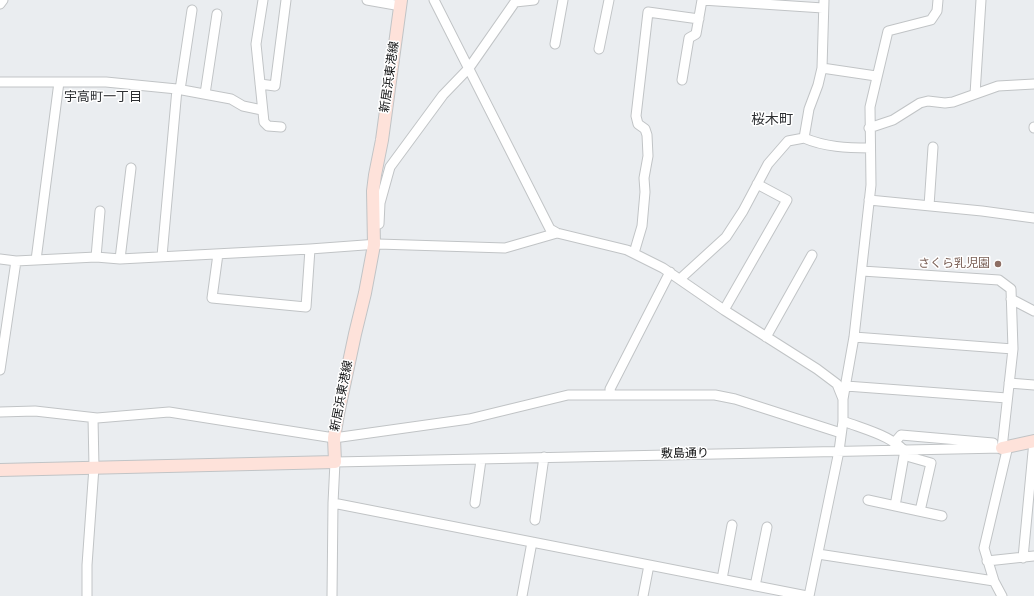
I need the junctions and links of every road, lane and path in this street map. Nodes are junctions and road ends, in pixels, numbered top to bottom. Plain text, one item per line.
1 (3, 0) edge
2 (263, 0) edge
3 (286, 0) edge
4 (367, 0) edge
5 (434, 0) edge
6 (534, 0) edge
7 (564, 0) edge
8 (609, 0) edge
9 (938, 0) edge
10 (982, 0) edge
11 (515, 1) edge
12 (401, 3) edge
13 (0, 4) edge
14 (824, 4) edge
15 (192, 10) dead end
16 (217, 14) dead end
17 (699, 19) junction
18 (555, 44) dead end
19 (600, 49) dead end
20 (469, 68) junction
21 (822, 68) junction
22 (876, 76) junction
23 (682, 80) dead end
24 (0, 82) edge
25 (60, 82) junction
26 (260, 84) junction
27 (1034, 84) edge
28 (179, 89) junction
29 (205, 94) junction
30 (975, 94) junction
31 (262, 110) junction
32 (281, 127) dead end
33 (869, 128) junction
34 (804, 138) junction
35 (933, 147) dead end
36 (870, 148) junction
37 (130, 168) dead end
38 (757, 184) junction
39 (870, 200) junction
40 (929, 206) junction
41 (100, 211) dead end
42 (1034, 218) edge
43 (557, 233) junction
44 (376, 244) junction
45 (310, 249) junction
46 (634, 253) junction
47 (218, 254) junction
48 (812, 255) dead end
49 (162, 256) junction
50 (96, 257) junction
51 (0, 259) edge
52 (120, 259) junction
53 (36, 260) junction
54 (16, 261) junction
55 (862, 271) junction
56 (670, 272) junction
57 (680, 279) junction
58 (1011, 299) junction
59 (724, 310) junction
60 (1034, 311) edge
61 (766, 337) junction
62 (854, 337) junction
63 (1012, 349) junction
64 (0, 370) edge
65 (1009, 383) junction
66 (1034, 385) edge
67 (846, 386) junction
68 (611, 395) junction
69 (1007, 398) junction
70 (843, 399) junction
71 (0, 412) edge
72 (93, 418) junction
73 (843, 421) junction
74 (841, 433) junction
75 (334, 438) junction
76 (1034, 441) edge
77 (894, 442) junction
78 (1004, 446) junction
79 (905, 450) junction
80 (839, 451) junction
81 (544, 457) junction
82 (482, 460) junction
83 (335, 462) junction
84 (94, 467) junction
85 (0, 470) edge
86 (868, 500) dead end
87 (333, 502) junction
88 (475, 503) dead end
89 (895, 506) junction
90 (920, 511) junction
91 (942, 516) dead end
92 (535, 520) dead end
93 (732, 525) dead end
94 (767, 527) dead end
95 (532, 542) junction
96 (818, 554) junction
97 (1034, 556) edge
98 (1023, 558) junction
99 (987, 560) junction
100 (649, 565) junction
101 (722, 579) junction
102 (994, 581) junction
103 (755, 586) junction
104 (87, 596) edge
105 (332, 596) edge
106 (522, 596) edge
107 (643, 596) edge
108 (808, 596) edge
109 (1002, 596) edge

1 - 13 street
2 - 26 street
3 - 26 street
4 - 12 street
5 - 20 street
6 - 11 street
7 - 18 street
8 - 19 street
9 - 22 street
10 - 30 street
11 - 20 street
12 - 44 main road, 新居浜東港線
14 - 17 street
14 - 21 street
15 - 28 street
16 - 29 street
17 - 23 street
17 - 46 street
20 - 43 street
20 - 44 street
21 - 22 street
21 - 34 street
22 - 33 street
24 - 25 street
25 - 28 street
25 - 53 street
26 - 31 street
27 - 30 street
28 - 29 street
28 - 49 street
29 - 31 street
30 - 33 street
31 - 32 street
33 - 36 street
34 - 36 street
34 - 38 street
35 - 40 street
36 - 39 street
37 - 52 street
38 - 57 street
38 - 59 street
39 - 40 street
39 - 55 street
40 - 42 street
41 - 50 street
43 - 44 street
43 - 46 street
44 - 45 street
44 - 75 main road, 新居浜東港線
45 - 47 street
45 - 47 street
46 - 56 street
47 - 49 street
48 - 61 street
49 - 52 street
50 - 52 street
50 - 53 street
51 - 54 street
53 - 54 street
54 - 64 street
55 - 58 street
55 - 62 street
56 - 57 street
56 - 68 street
57 - 59 street
58 - 60 street
58 - 63 street
59 - 61 street
61 - 70 street
62 - 63 street
62 - 67 street
63 - 65 street
65 - 66 street
65 - 69 street
67 - 69 street
67 - 70 street
68 - 74 street
68 - 75 street
69 - 78 street
70 - 73 street
71 - 72 street
72 - 75 street
72 - 84 street
73 - 74 street
73 - 77 street
74 - 80 street
75 - 83 main road, 新居浜東港線
76 - 78 main road, 敷島通り
76 - 98 street
77 - 78 street
77 - 79 street
78 - 79 street, 敷島通り
78 - 99 street
79 - 80 street, 敷島通り
79 - 89 street
79 - 90 street
80 - 81 street, 敷島通り
80 - 96 street
81 - 82 street, 敷島通り
81 - 92 street
82 - 83 street, 敷島通り
82 - 88 street
83 - 84 main road
83 - 87 street
84 - 85 main road
84 - 104 street
86 - 89 street
87 - 95 street
87 - 105 street
89 - 90 street
90 - 91 street
93 - 101 street
94 - 103 street
95 - 100 street
95 - 106 street
96 - 102 street
96 - 108 street
97 - 98 street
98 - 99 street
99 - 102 street
100 - 101 street
100 - 107 street
101 - 103 street
102 - 109 street
103 - 108 street

